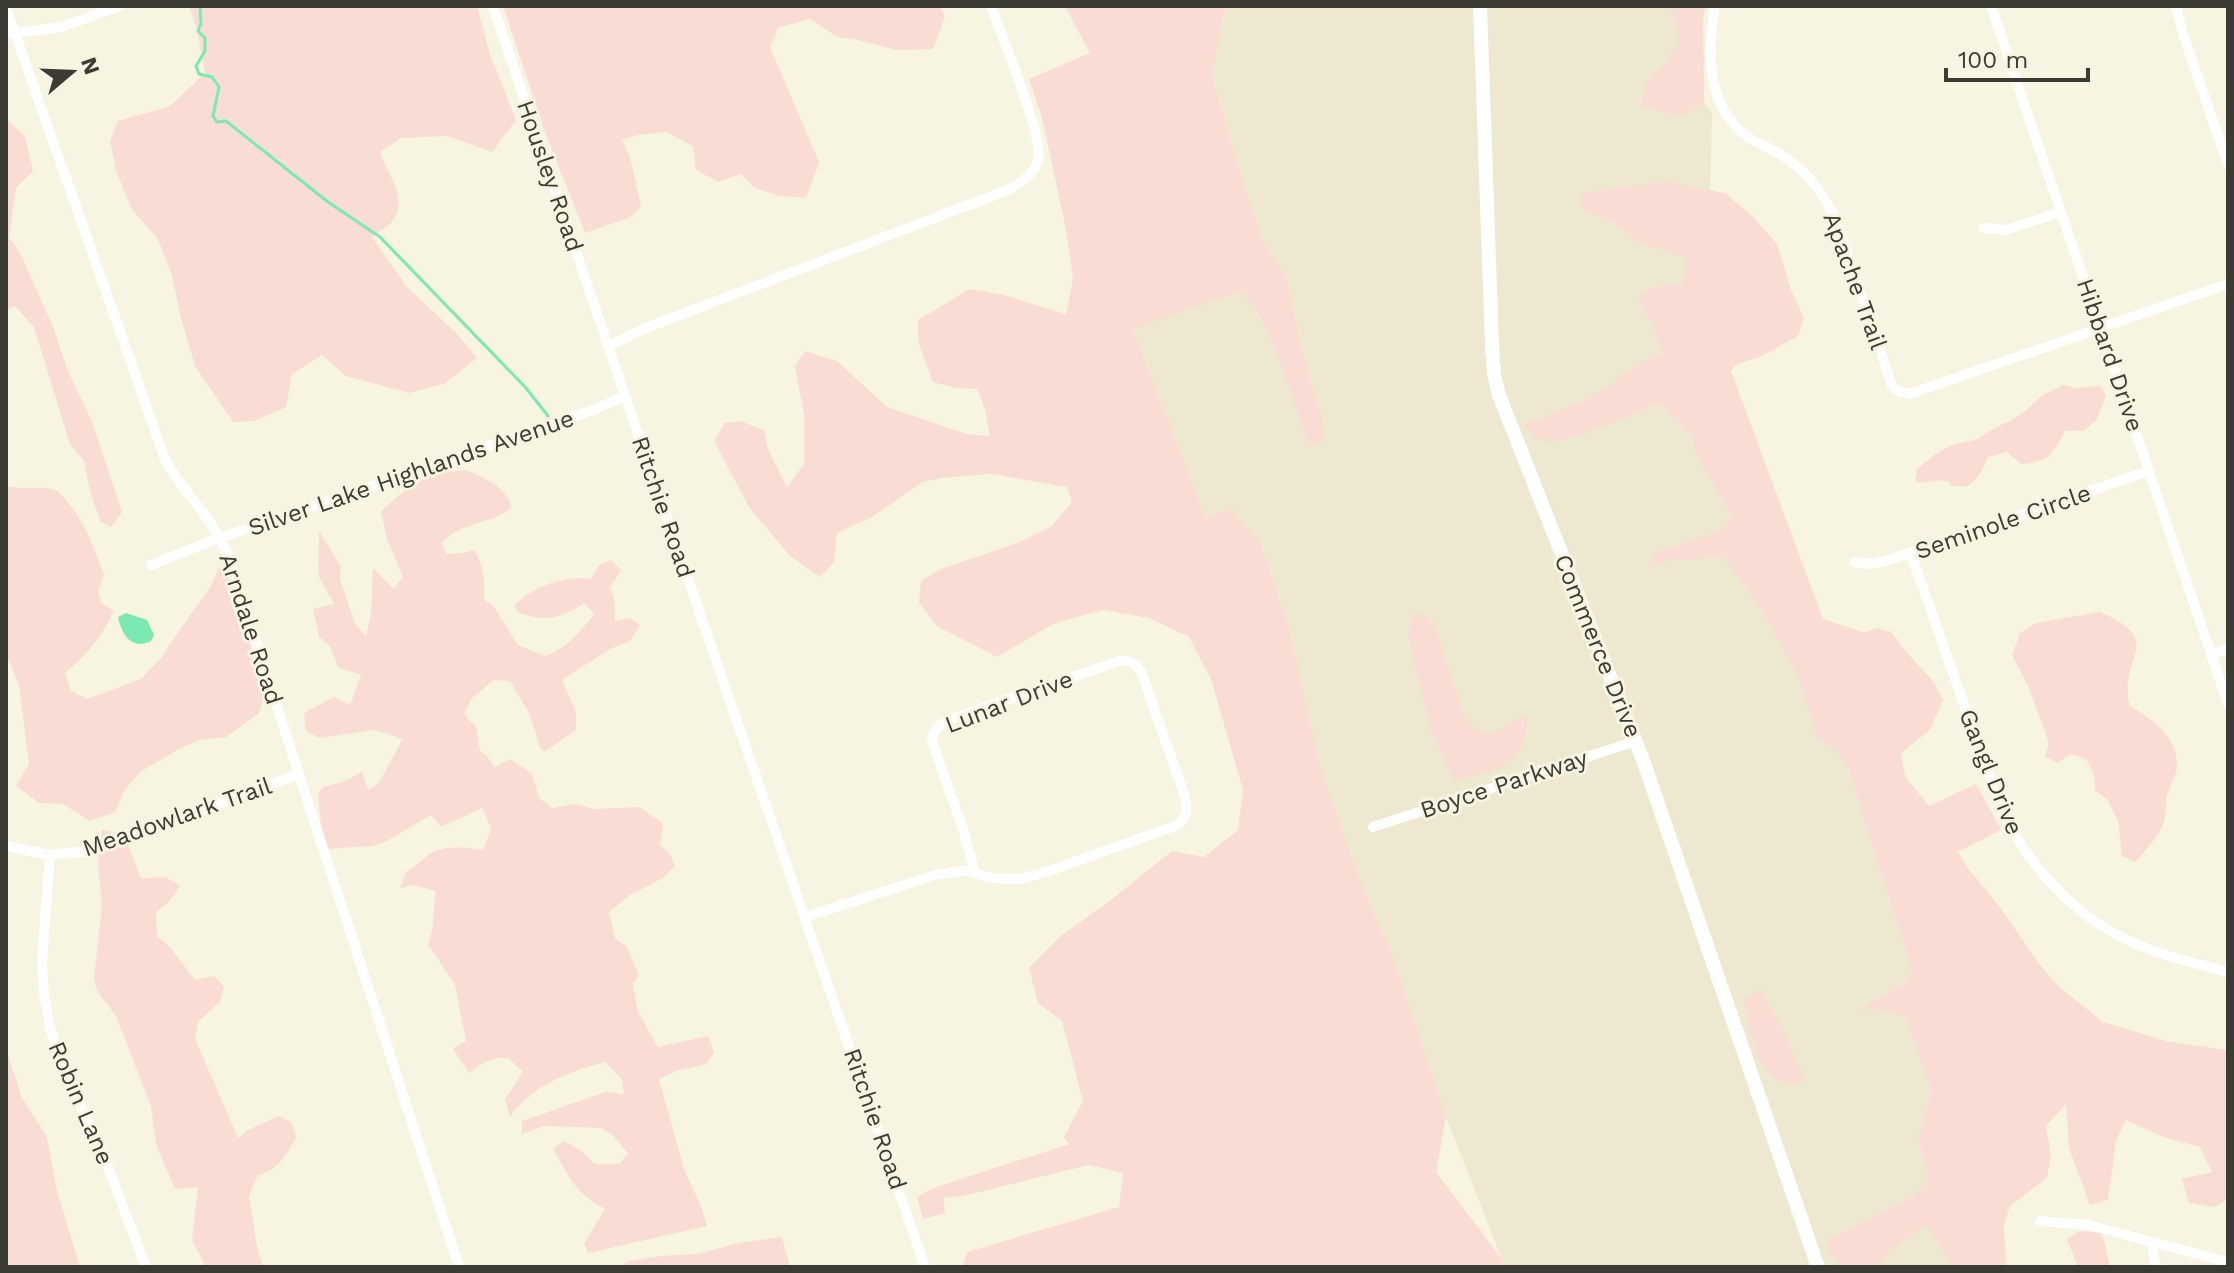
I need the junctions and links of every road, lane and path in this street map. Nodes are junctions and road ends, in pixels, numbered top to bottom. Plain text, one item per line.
1 (120, 6) edge
2 (493, 6) edge
3 (991, 6) edge
4 (1480, 6) edge
5 (1715, 6) edge
6 (1991, 6) edge
7 (2176, 6) edge
8 (6, 8) edge
9 (10, 34) edge
10 (2228, 165) edge
11 (2061, 212) junction
12 (1983, 228) dead end
13 (2228, 284) edge
14 (2100, 328) junction
15 (609, 346) junction
16 (625, 396) junction
17 (2149, 471) junction
18 (220, 538) junction
19 (1911, 554) junction
20 (1855, 562) dead end
21 (151, 565) dead end
22 (2228, 648) edge
23 (2211, 654) junction
24 (2228, 704) edge
25 (1636, 741) junction
26 (299, 774) junction
27 (1373, 827) dead end
28 (6, 846) edge
29 (50, 855) junction
30 (975, 873) junction
31 (805, 917) junction
32 (2228, 972) edge
33 (2040, 1221) dead end
34 (2154, 1242) junction
35 (2228, 1262) edge
36 (146, 1267) edge
37 (459, 1267) edge
38 (925, 1267) edge
39 (1818, 1267) edge
40 (2156, 1267) edge

1 - 9 street
2 - 15 street, Housley Road
3 - 15 street
4 - 25 street, Commerce Drive
5 - 14 street, Apache Trail
6 - 11 street, Hibbard Drive
7 - 10 street
8 - 9 street, Arndale Road
9 - 18 street, Arndale Road
11 - 12 street
11 - 14 street, Hibbard Drive
13 - 14 street, Apache Trail
14 - 17 street, Hibbard Drive
15 - 16 street, Ritchie Road
16 - 18 street, Silver Lake Highlands Avenue
16 - 31 street, Ritchie Road
17 - 19 street, Seminole Circle
17 - 23 street, Hibbard Drive
18 - 21 street, Silver Lake Highlands Avenue
18 - 26 street, Arndale Road
19 - 20 street, Seminole Circle
19 - 32 street, Gangl Drive
22 - 23 street
23 - 24 street, Hibbard Drive
25 - 27 street, Boyce Parkway
25 - 39 street, Commerce Drive
26 - 29 street, Meadowlark Trail
26 - 37 street, Arndale Road
28 - 29 street, Meadowlark Trail
29 - 36 street, Robin Lane
30 - 30 street, Lunar Drive
30 - 31 street
31 - 38 street, Ritchie Road
33 - 34 street
34 - 35 street
34 - 40 street

